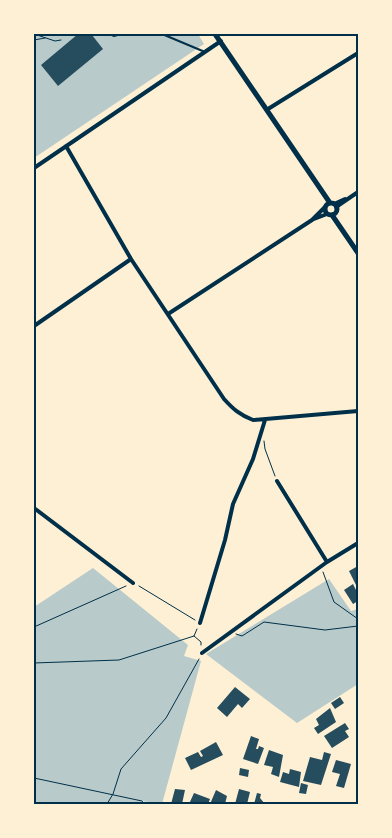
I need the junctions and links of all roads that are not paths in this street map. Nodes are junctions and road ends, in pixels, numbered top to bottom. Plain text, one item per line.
1 (110, 34) edge
2 (121, 34) edge
3 (162, 34) edge
4 (215, 34) edge
5 (221, 41) junction
6 (205, 52) junction
7 (358, 53) edge
8 (268, 110) junction
9 (66, 146) junction
10 (34, 168) edge
11 (358, 192) edge
12 (331, 208) junction
13 (358, 254) edge
14 (131, 259) junction
15 (168, 314) junction
16 (34, 326) edge
17 (358, 410) edge
18 (265, 420) junction
19 (277, 481) road end
20 (34, 508) edge
21 (358, 543) edge
22 (327, 562) junction
23 (133, 583) road end
24 (200, 623) road end
25 (202, 654) road end

1 - 2 lane
3 - 6 lane
4 - 5 main road
5 - 6 street
5 - 8 main road
6 - 9 street
7 - 8 street
8 - 12 main road
9 - 10 street
9 - 14 street
11 - 12 street
12 - 13 main road
12 - 15 street
14 - 15 street
14 - 16 street
15 - 18 street
17 - 18 street
18 - 24 street
19 - 22 street
20 - 23 street
21 - 22 street
22 - 25 street

